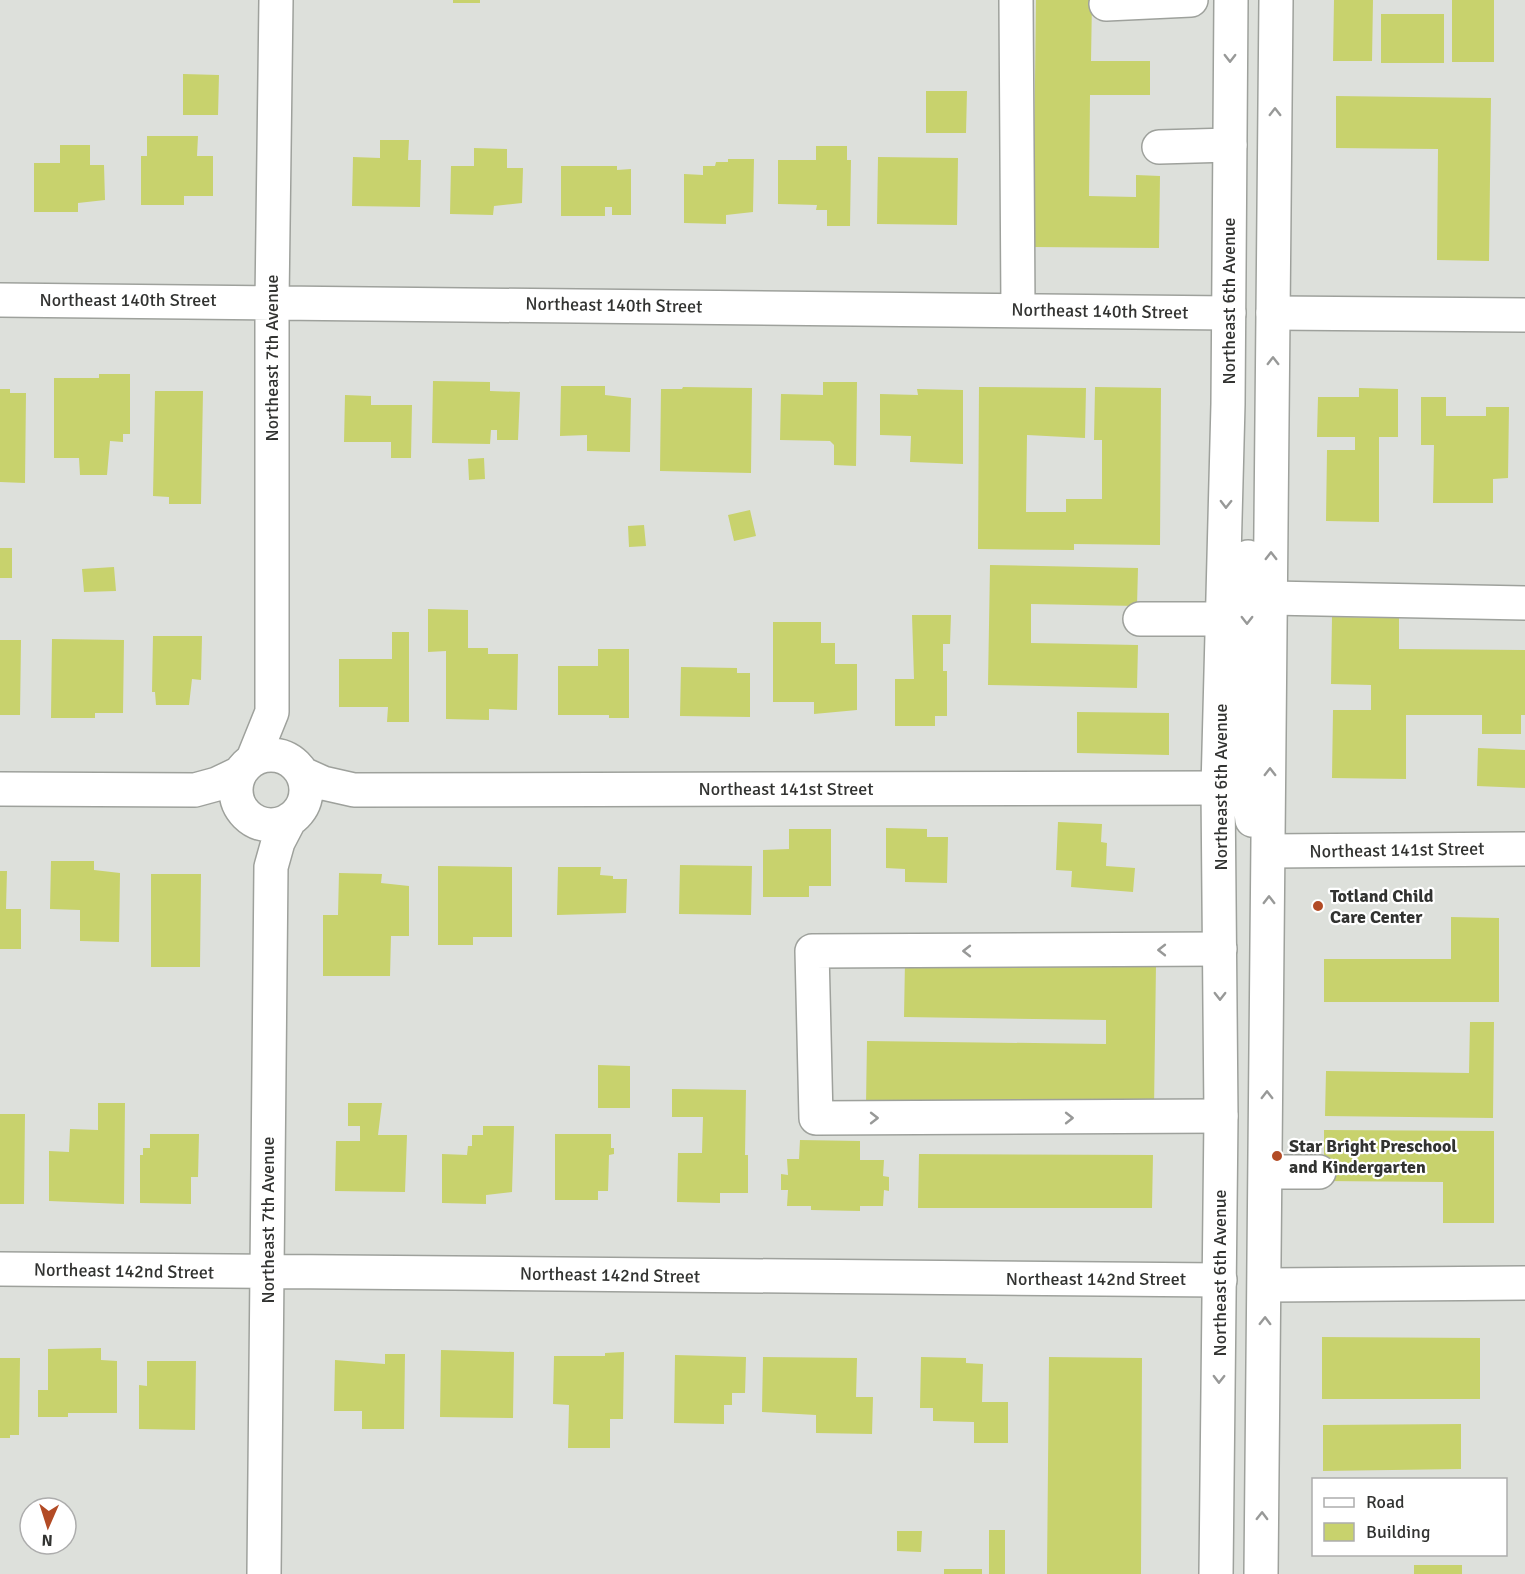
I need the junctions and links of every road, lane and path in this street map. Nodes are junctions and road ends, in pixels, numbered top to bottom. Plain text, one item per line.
1 (276, 0) edge
2 (1016, 0) edge
3 (1191, 0) edge
4 (1231, 0) edge
5 (1276, 0) edge
6 (1106, 4) dead end
7 (1230, 145) junction
8 (1159, 147) dead end
9 (0, 300) edge
10 (272, 301) junction
11 (1018, 309) junction
12 (1229, 313) junction
13 (1273, 313) junction
14 (1525, 315) edge
15 (1228, 354) junction
16 (1271, 598) junction
17 (1525, 603) edge
18 (1140, 619) dead end
19 (1224, 619) junction
20 (271, 716) junction
21 (297, 767) junction
22 (1218, 788) junction
23 (0, 789) edge
24 (247, 789) junction
25 (354, 790) junction
26 (296, 813) junction
27 (1525, 849) edge
28 (1269, 851) junction
29 (271, 867) junction
30 (1220, 949) junction
31 (1221, 1116) junction
32 (1267, 1172) junction
33 (1319, 1172) dead end
34 (0, 1269) edge
35 (267, 1272) junction
36 (1220, 1280) junction
37 (1525, 1283) edge
38 (1266, 1285) junction
39 (264, 1574) edge
40 (1216, 1574) edge
41 (1241, 1574) edge
42 (1261, 1574) edge

1 - 10 street, Northeast 7th Avenue
2 - 11 street
3 - 6 street
4 -> 7 street, Northeast 6th Avenue
13 -> 5 street
7 - 8 street
7 - 12 street, Northeast 6th Avenue
9 - 10 street, Northeast 140th Street
10 - 11 street, Northeast 140th Street
10 - 20 street, Northeast 7th Avenue
11 - 12 street, Northeast 140th Street
12 - 15 street, Northeast 6th Avenue
13 - 14 street
16 -> 13 street
15 -> 19 street, Northeast 6th Avenue
15 -> 28 street
16 - 17 street
28 -> 16 street
18 - 19 street
19 - 22 street, Northeast 6th Avenue
20 - 21 street, Northeast 7th Avenue
20 - 24 street, Northeast 7th Avenue
21 - 24 street
21 - 25 street, Northeast 141st Street
21 - 26 street
22 - 25 street, Northeast 141st Street
22 - 30 street, Northeast 6th Avenue
23 - 24 street
24 - 26 street
24 - 29 street, Northeast 7th Avenue
25 - 26 street, Northeast 141st Street
26 - 29 street, Northeast 7th Avenue
27 - 28 street, Northeast 141st Street
32 -> 28 street
29 - 35 street, Northeast 7th Avenue
30 -> 31 street, Northeast 6th Avenue
30 -> 31 street
31 - 36 street, Northeast 6th Avenue
32 - 33 street
32 - 38 street
34 - 35 street, Northeast 142nd Street
35 - 36 street, Northeast 142nd Street
35 - 39 street, Northeast 7th Avenue
36 -> 40 street, Northeast 6th Avenue
36 - 41 street
37 - 38 street
42 -> 38 street

